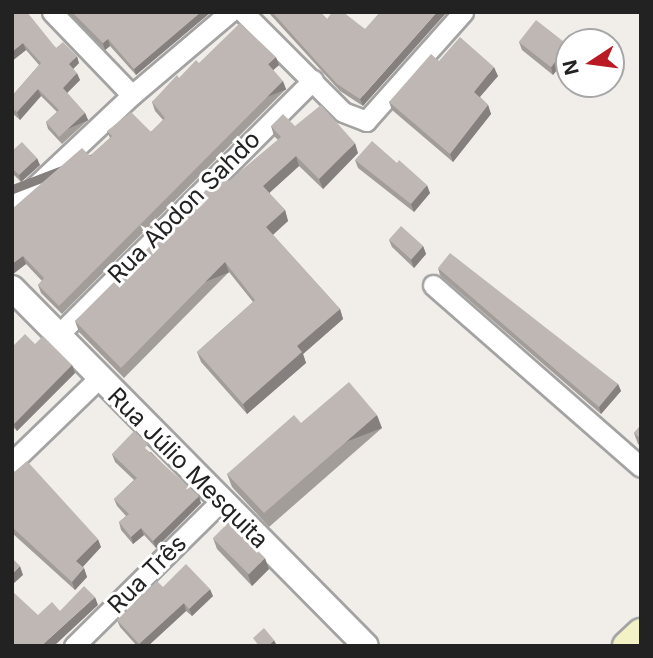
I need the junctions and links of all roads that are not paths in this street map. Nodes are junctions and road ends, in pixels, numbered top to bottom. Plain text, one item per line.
1 (52, 12) edge
2 (230, 12) edge
3 (243, 12) edge
4 (463, 12) edge
5 (313, 80) junction
6 (132, 96) junction
7 (12, 208) edge
8 (433, 285) dead end
9 (12, 288) edge
10 (57, 336) junction
11 (99, 378) junction
12 (12, 462) edge
13 (641, 467) edge
14 (220, 501) junction
15 (641, 633) edge
16 (74, 646) edge
17 (366, 646) edge
18 (627, 646) edge

1 - 6 street
2 - 6 street
3 - 5 street
4 - 5 street
5 - 10 street, Rua Abdon Sahdo
6 - 7 street
8 - 13 street
9 - 10 street, Rua Júlio Mesquita
10 - 11 street, Rua Júlio Mesquita
11 - 12 street
11 - 14 street, Rua Júlio Mesquita
14 - 16 street, Rua Três
14 - 17 street, Rua Júlio Mesquita
15 - 18 main road

